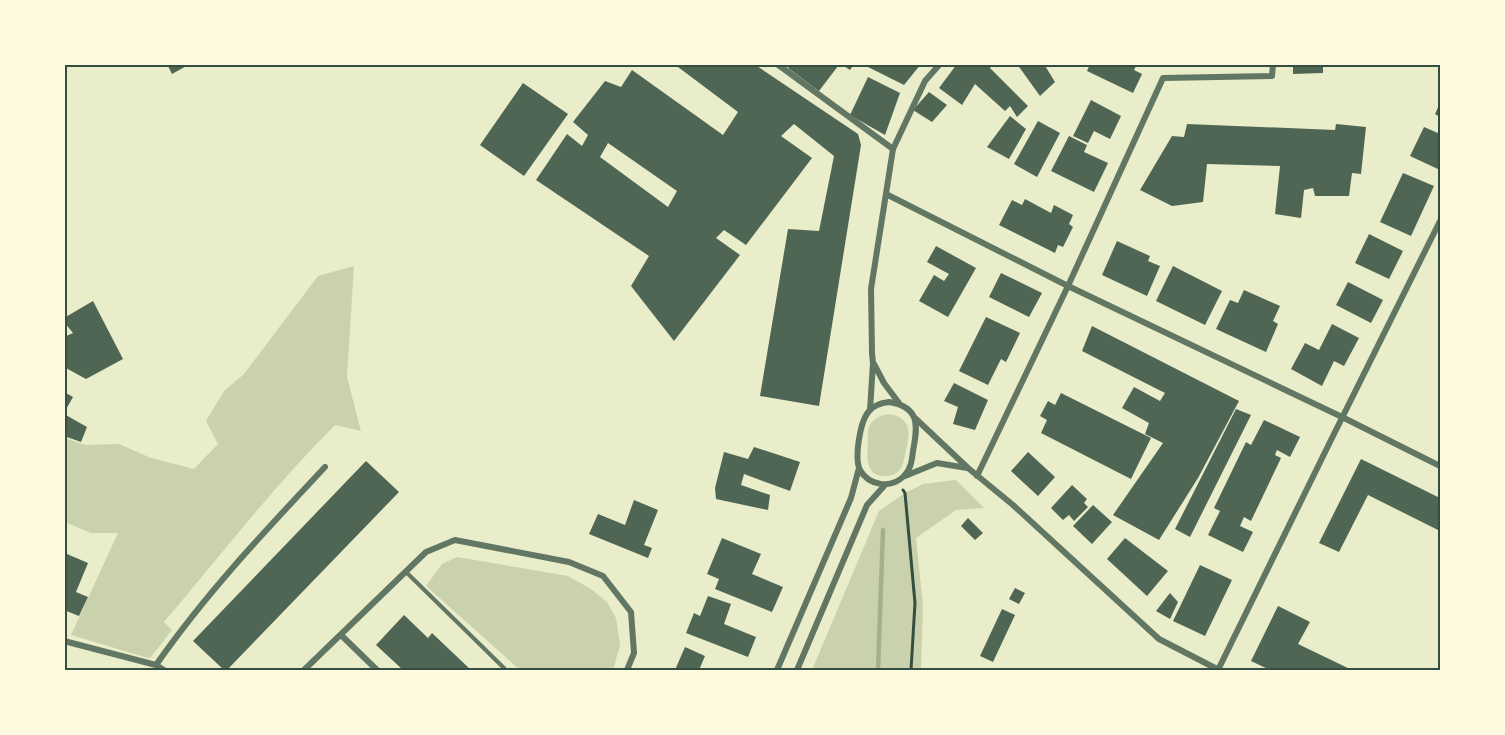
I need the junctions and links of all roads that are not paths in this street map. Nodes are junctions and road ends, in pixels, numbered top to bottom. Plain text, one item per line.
1 (777, 64) edge
2 (940, 64) edge
3 (1273, 64) edge
4 (893, 149) junction
5 (886, 194) junction
6 (1440, 221) edge
7 (1068, 286) junction
8 (873, 363) junction
9 (900, 404) junction
10 (870, 410) junction
11 (1342, 417) junction
12 (915, 418) junction
13 (1440, 466) edge
14 (326, 467) dead end
15 (859, 468) junction
16 (968, 468) junction
17 (904, 476) junction
18 (977, 476) junction
19 (885, 485) junction
20 (406, 572) junction
21 (341, 635) junction
22 (64, 641) edge
23 (156, 665) junction
24 (164, 670) edge
25 (304, 670) edge
26 (377, 670) edge
27 (506, 670) edge
28 (627, 670) edge
29 (777, 670) edge
30 (797, 670) edge
31 (1218, 670) edge

1 - 4 street
2 - 4 street
3 - 7 street
4 - 5 street
5 - 7 street
5 - 8 street
6 - 11 street
7 - 11 street
7 - 18 street
8 - 9 street
8 - 10 street
9 - 10 street
9 - 12 street
10 - 15 street
11 - 13 street
11 - 31 street
12 - 16 street
12 - 17 street
14 - 23 street
15 - 19 street
15 - 29 street
16 - 17 street
16 - 18 street
17 - 19 street
18 - 31 street
19 - 30 street
20 - 21 street
20 - 27 lane
20 - 28 street
21 - 25 street
21 - 26 street
22 - 23 street
23 - 24 street

